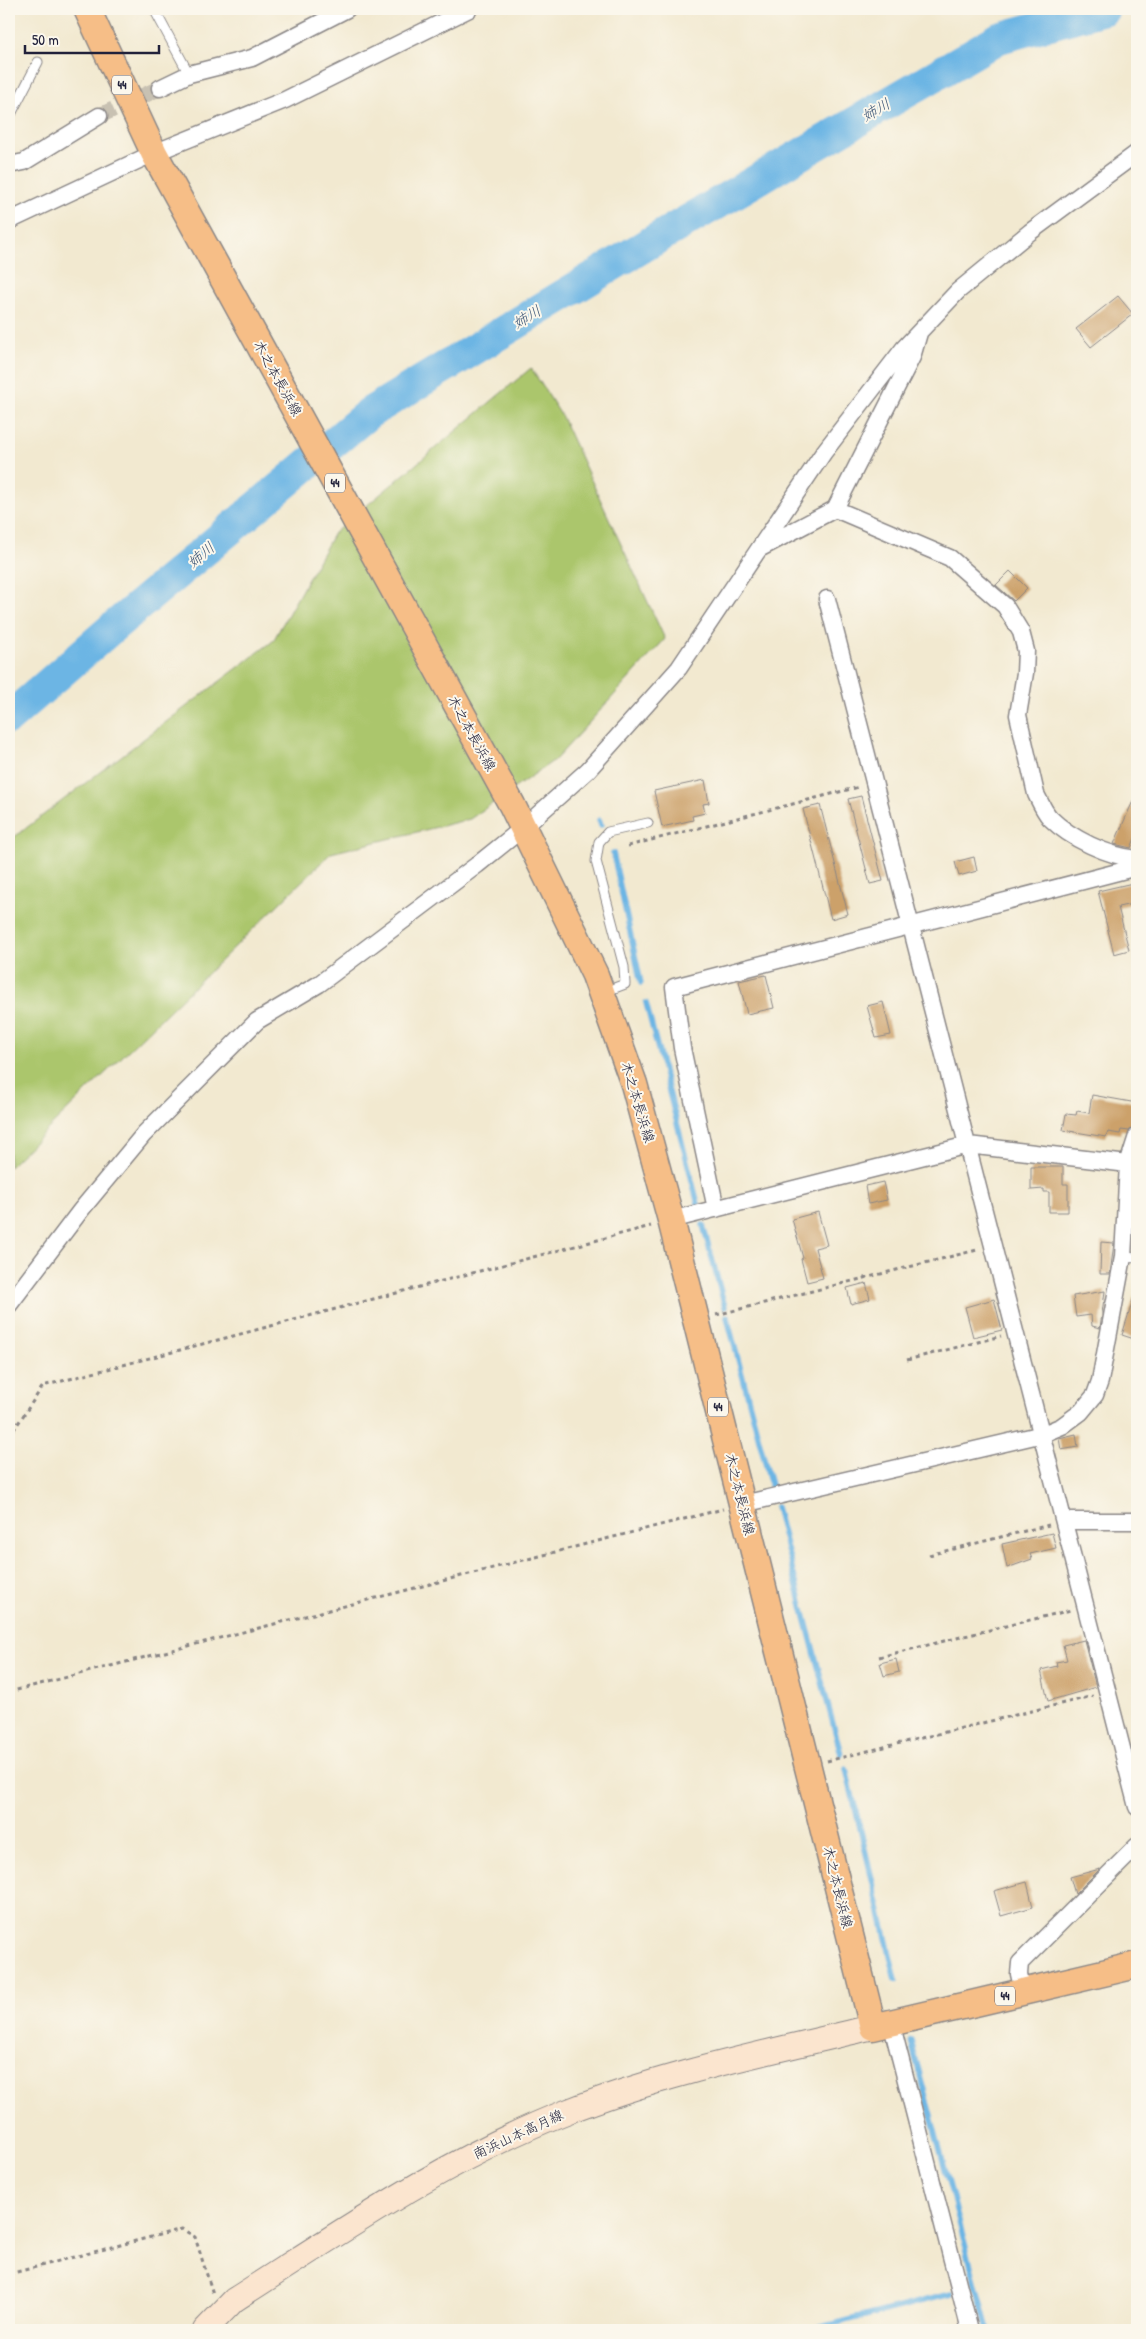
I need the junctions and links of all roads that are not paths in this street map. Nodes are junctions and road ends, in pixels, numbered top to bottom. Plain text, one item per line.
1 (88, 9) edge
2 (154, 9) edge
3 (347, 9) edge
4 (469, 9) edge
5 (38, 62) dead end
6 (189, 74) junction
7 (160, 88) tunnel mouth
8 (99, 116) tunnel mouth
9 (9, 118) edge
10 (1137, 153) edge
11 (156, 156) junction
12 (9, 165) edge
13 (9, 221) edge
14 (921, 329) junction
15 (835, 509) junction
16 (757, 550) junction
17 (827, 599) dead end
18 (648, 822) dead end
19 (523, 828) junction
20 (1137, 859) edge
21 (1137, 866) edge
22 (911, 926) junction
23 (602, 993) junction
24 (1137, 1136) edge
25 (968, 1145) junction
26 (1133, 1164) edge
27 (716, 1209) junction
28 (671, 1220) junction
29 (1130, 1258) edge
30 (9, 1305) edge
31 (1042, 1434) junction
32 (743, 1504) junction
33 (1137, 1520) edge
34 (1064, 1521) junction
35 (1137, 1807) edge
36 (1137, 1846) edge
37 (1137, 1966) edge
38 (1023, 1991) junction
39 (882, 2024) junction
40 (205, 2330) edge
41 (970, 2330) edge

1 - 11 main road, 木之本長浜線 / 44
2 - 6 lane
3 - 6 street
4 - 11 street
5 - 9 lane
6 - 7 street
8 - 12 street
10 - 14 street
11 - 13 street
11 - 19 main road, 木之本長浜線 / 44
14 - 15 street
14 - 16 street
15 - 16 street
15 - 20 street
16 - 19 street
17 - 22 street
18 - 23 lane
19 - 23 main road, 木之本長浜線 / 44
19 - 30 street
21 - 22 street
22 - 25 street
22 - 27 street
23 - 28 main road, 木之本長浜線 / 44
24 - 26 street
25 - 26 street
25 - 27 street
25 - 31 street
26 - 29 street
27 - 28 street
28 - 32 main road, 木之本長浜線 / 44
29 - 31 street
31 - 32 street
31 - 34 street
32 - 39 main road, 木之本長浜線 / 44
33 - 34 street
34 - 35 street
36 - 38 street
37 - 38 main road, 44
38 - 39 main road, 44
39 - 40 main road, 南浜山本高月線
39 - 41 street

